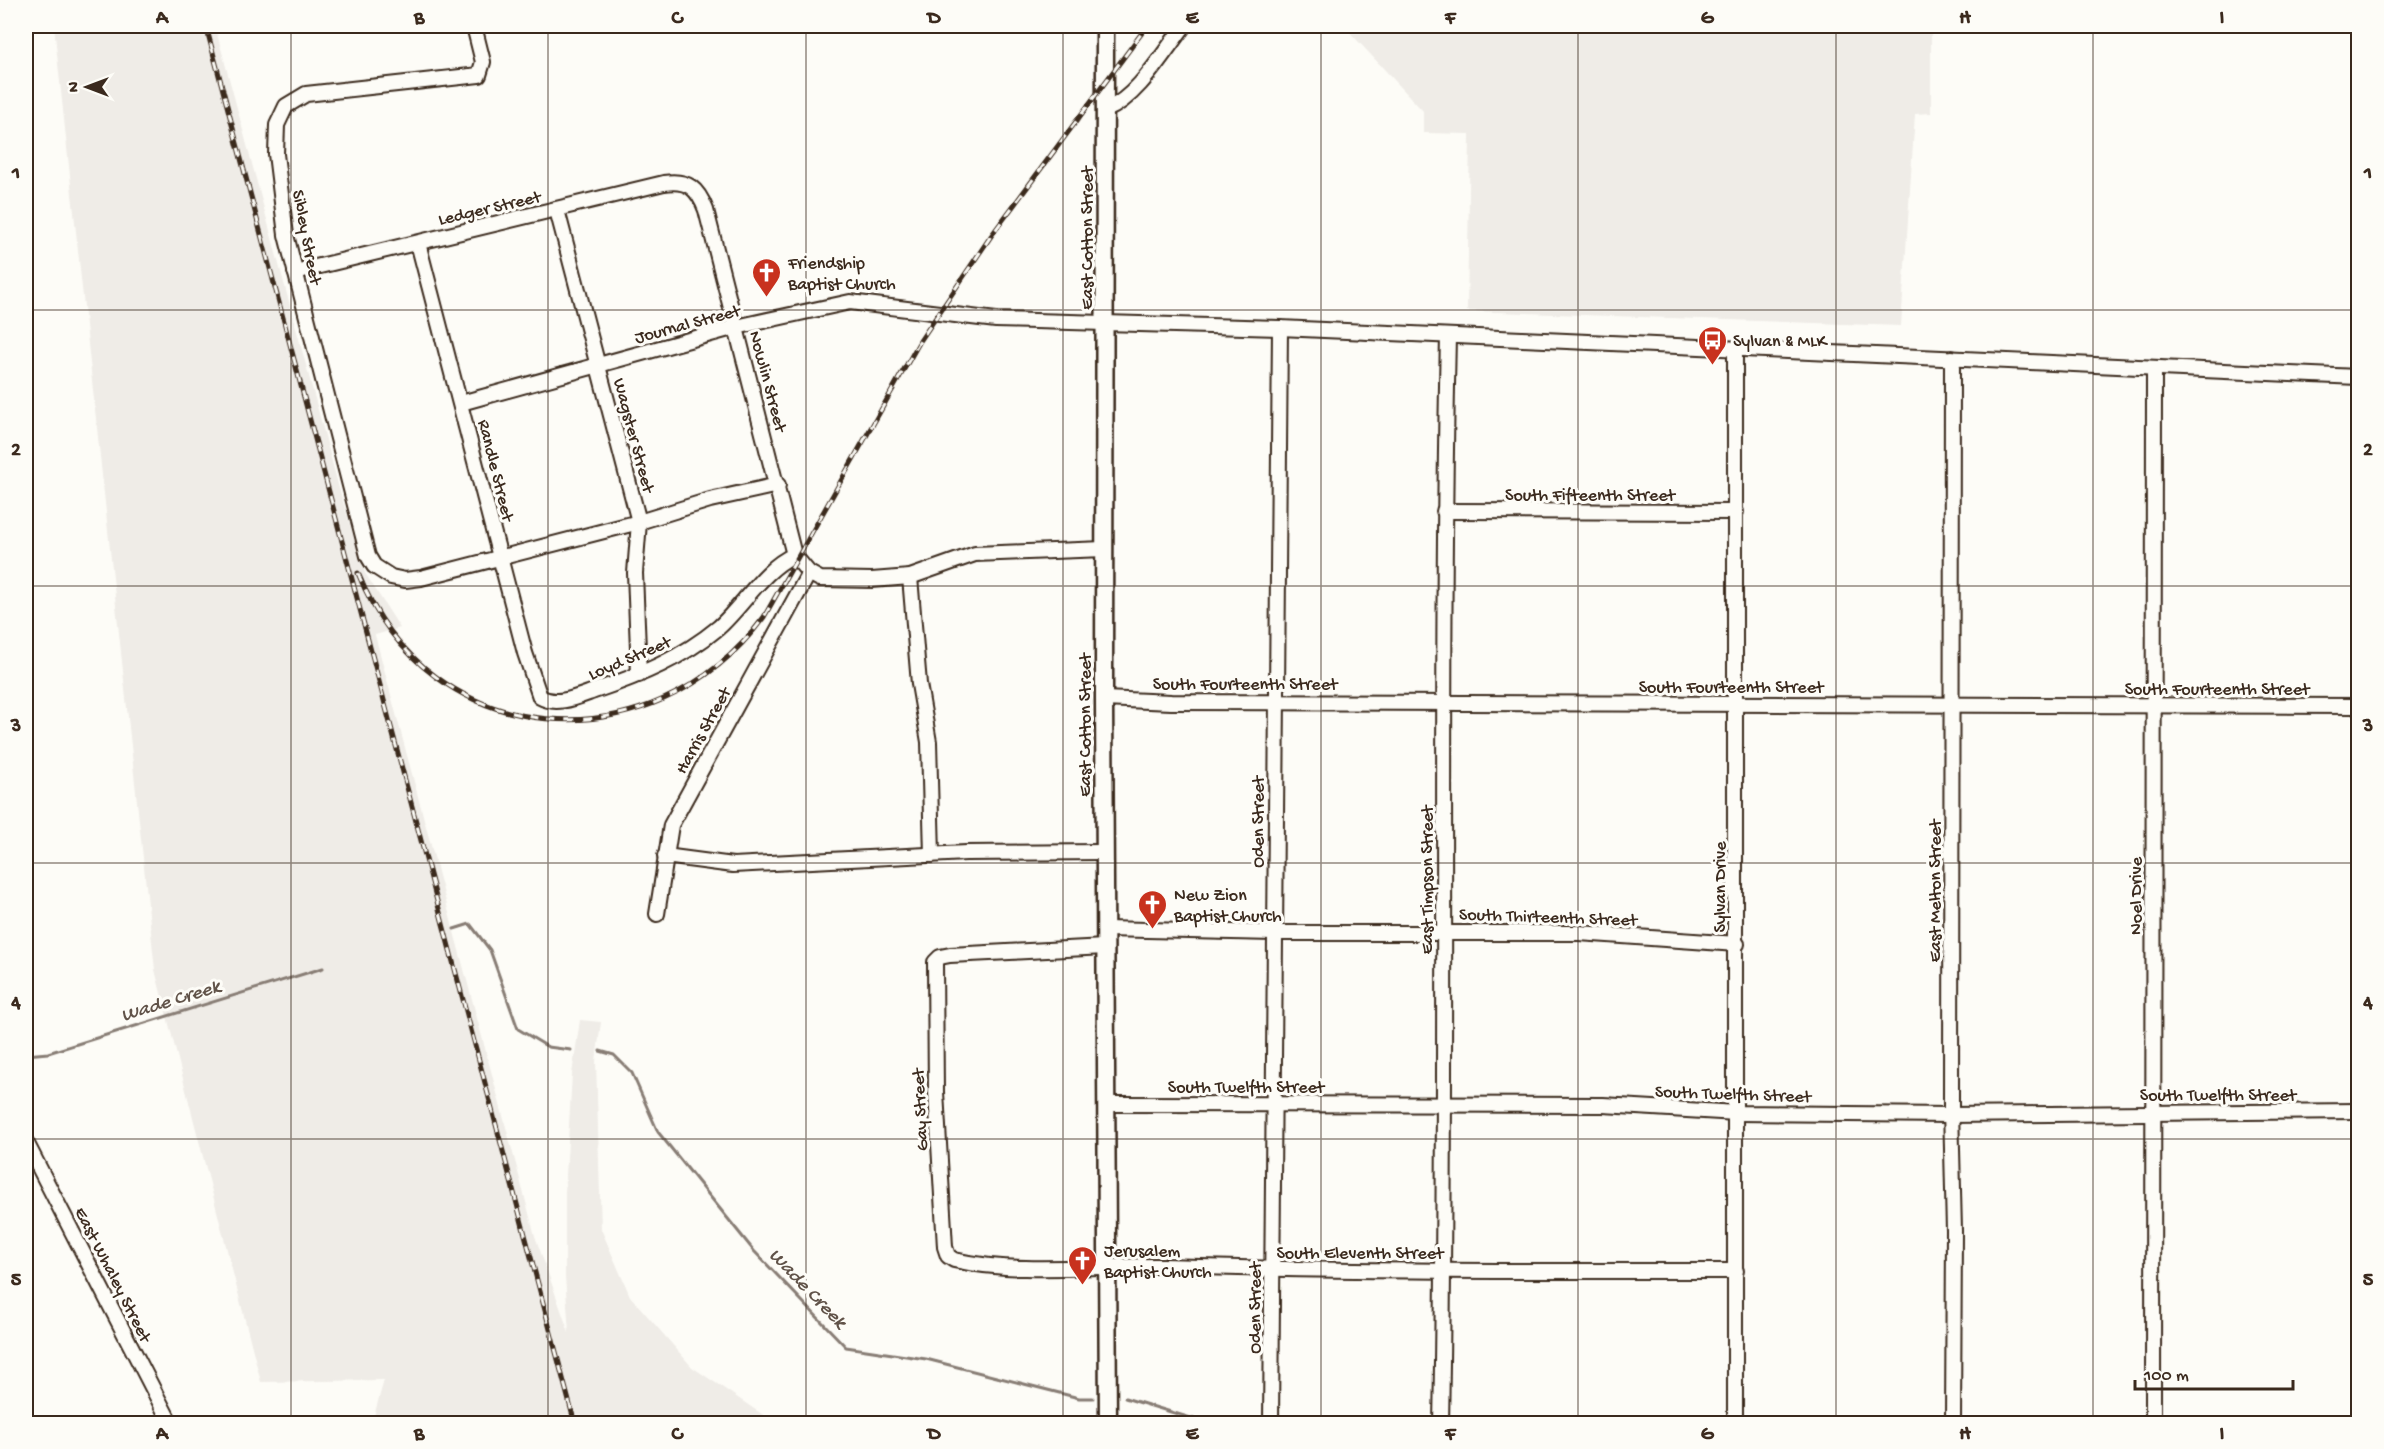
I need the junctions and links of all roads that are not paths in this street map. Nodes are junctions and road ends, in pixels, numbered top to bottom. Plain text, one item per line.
1 (474, 26) edge
2 (1105, 26) edge
3 (1184, 26) edge
4 (1106, 110) junction
5 (691, 186) joint
6 (557, 210) junction
7 (418, 243) junction
8 (295, 272) junction
9 (1105, 322) junction
10 (736, 327) junction
11 (1280, 328) junction
12 (1448, 336) junction
13 (1735, 351) junction
14 (1952, 358) junction
15 (598, 366) junction
16 (2154, 368) junction
17 (2358, 377) edge
18 (461, 403) junction
19 (778, 485) junction
20 (1444, 511) junction
21 (1736, 512) junction
22 (639, 522) junction
23 (1104, 549) junction
24 (794, 555) junction
25 (500, 556) junction
26 (809, 573) junction
27 (910, 577) junction
28 (639, 675) junction
29 (1104, 699) junction
30 (548, 700) joint
31 (1276, 702) junction
32 (1442, 702) junction
33 (1953, 703) junction
34 (1737, 705) junction
35 (2152, 706) junction
36 (2358, 706) edge
37 (1104, 852) junction
38 (932, 855) junction
39 (665, 856) junction
40 (657, 914) dead end
41 (1105, 929) junction
42 (1445, 931) junction
43 (1274, 933) junction
44 (1737, 944) junction
45 (1105, 947) junction
46 (1272, 1103) junction
47 (1106, 1104) junction
48 (1444, 1104) junction
49 (2358, 1111) edge
50 (1737, 1113) junction
51 (2153, 1113) junction
52 (1951, 1115) junction
53 (26, 1142) edge
54 (950, 1257) joint
55 (1107, 1265) junction
56 (1272, 1269) junction
57 (1444, 1270) junction
58 (1736, 1271) junction
59 (171, 1424) edge
60 (1108, 1424) edge
61 (1271, 1424) edge
62 (1441, 1424) edge
63 (1735, 1424) edge
64 (1953, 1424) edge
65 (2153, 1424) edge

1 - 8 street, Sibley Street
2 - 4 main road, East Cotton Street
3 - 4 street
4 - 9 main road, East Cotton Street
5 - 6 street, Ledger Street
5 - 10 street, Nowlin Street
6 - 7 street, Ledger Street
6 - 15 street, Wagster Street
7 - 8 street, Ledger Street
7 - 18 street, Randle Street
8 - 25 street, Sibley Street
9 - 10 street, Journal Street
9 - 11 street, Journal Street
9 - 23 main road, East Cotton Street
10 - 15 street, Journal Street
10 - 19 street, Nowlin Street
11 - 12 street, Journal Street
11 - 31 street, Oden Street
12 - 13 street, Journal Street
12 - 20 street, East Timpson Street
13 - 14 street, Journal Street
13 - 21 street, Sylvan Drive
14 - 16 street, Journal Street
14 - 33 street, East Melton Street
15 - 18 street, Journal Street
15 - 22 street, Wagster Street
16 - 17 street, Journal Street
16 - 35 street, Noel Drive
18 - 25 street, Randle Street
19 - 22 street
19 - 24 street, Nowlin Street
20 - 21 street, South Fifteenth Street
20 - 32 street, East Timpson Street
21 - 34 street, Sylvan Drive
22 - 25 street
22 - 28 street, Wagster Street
23 - 27 street
23 - 29 main road, East Cotton Street
24 - 26 street
24 - 28 street, Loyd Street
25 - 30 street, Randle Street
26 - 27 street
26 - 39 street, Harris Street
27 - 38 street
28 - 30 street, Loyd Street
29 - 31 street, South Fourteenth Street
29 - 37 main road, East Cotton Street
31 - 32 street, South Fourteenth Street
31 - 43 street, Oden Street
32 - 34 street, South Fourteenth Street
32 - 42 street, East Timpson Street
33 - 34 street, South Fourteenth Street
33 - 35 street, South Fourteenth Street
33 - 52 street, East Melton Street
34 - 44 street, Sylvan Drive
35 - 36 street, South Fourteenth Street
35 - 51 street, Noel Drive
37 - 38 street
37 - 41 main road, East Cotton Street
38 - 39 street
39 - 40 street, Harris Street
41 - 43 street, South Thirteenth Street
41 - 45 main road, East Cotton Street
42 - 43 street, South Thirteenth Street
42 - 44 street, South Thirteenth Street
42 - 48 street, East Timpson Street
43 - 46 street, Oden Street
44 - 50 street, Sylvan Drive
45 - 47 main road, East Cotton Street
45 - 54 street, Gay Street
46 - 47 street, South Twelfth Street
46 - 48 street, South Twelfth Street
46 - 56 street, Oden Street
47 - 55 main road, East Cotton Street
48 - 50 street, South Twelfth Street
48 - 57 street, East Timpson Street
49 - 51 street, South Twelfth Street
50 - 52 street, South Twelfth Street
50 - 58 street, Sylvan Drive
51 - 52 street, South Twelfth Street
51 - 65 street, Noel Drive
52 - 64 street, East Melton Street
53 - 59 street, East Whaley Street
54 - 55 street, South Eleventh Street
55 - 56 street, South Eleventh Street
55 - 60 main road, East Cotton Street
56 - 57 street, South Eleventh Street
56 - 61 street, Oden Street
57 - 58 street, South Eleventh Street
57 - 62 street, East Timpson Street
58 - 63 street, Sylvan Drive

